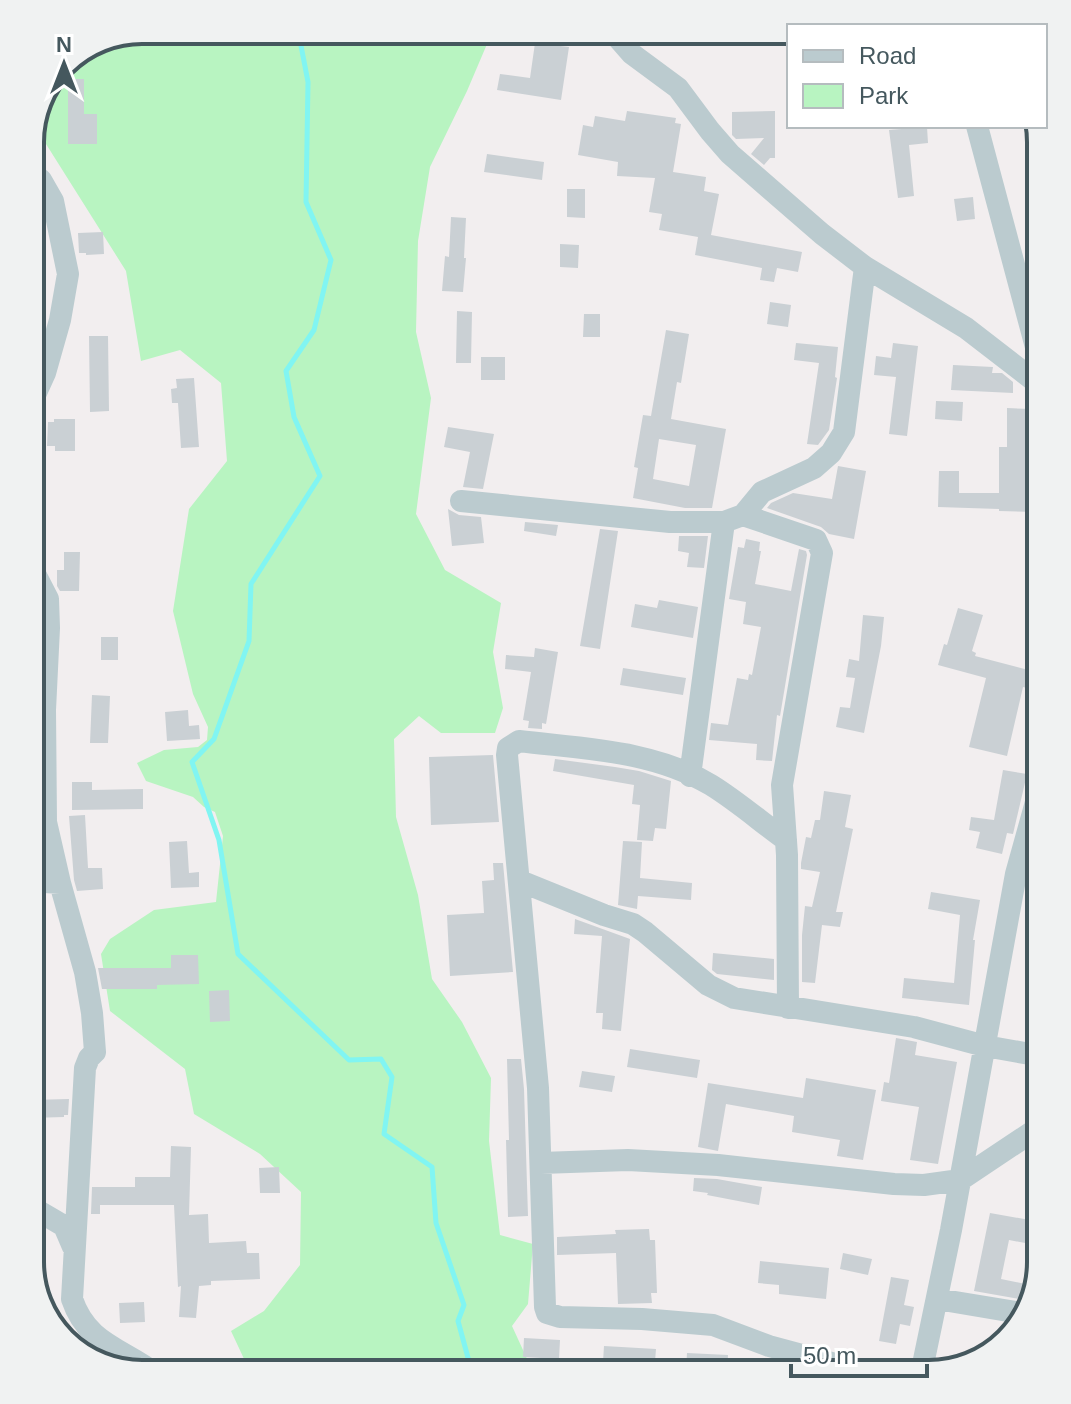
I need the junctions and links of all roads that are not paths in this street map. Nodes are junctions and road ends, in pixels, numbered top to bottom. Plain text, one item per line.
1 (623, 44) edge
2 (978, 128) edge
3 (44, 185) edge
4 (865, 267) junction
5 (1027, 314) edge
6 (44, 375) edge
7 (1027, 375) edge
8 (461, 501) dead end
9 (734, 518) junction
10 (44, 591) edge
11 (690, 776) junction
12 (1027, 834) edge
13 (786, 840) junction
14 (520, 881) junction
15 (44, 882) edge
16 (60, 883) junction
17 (788, 1008) junction
18 (985, 1046) junction
19 (1027, 1054) edge
20 (1027, 1138) edge
21 (541, 1163) junction
22 (960, 1180) junction
23 (44, 1214) edge
24 (75, 1252) junction
25 (937, 1299) junction
26 (1013, 1312) edge
27 (130, 1359) edge
28 (821, 1360) edge
29 (924, 1360) edge

1 - 4 street
2 - 5 street
3 - 6 street
4 - 7 street
4 - 9 street
8 - 9 street
9 - 11 street
9 - 13 street
10 - 16 street
11 - 13 street
11 - 14 street
12 - 18 street
13 - 17 street
14 - 17 street
14 - 21 street
15 - 16 street
16 - 24 street
17 - 18 street
18 - 19 street
18 - 22 street
20 - 22 street
21 - 22 street
21 - 28 street
22 - 25 street
23 - 24 street
24 - 27 street
25 - 26 street
25 - 29 street

